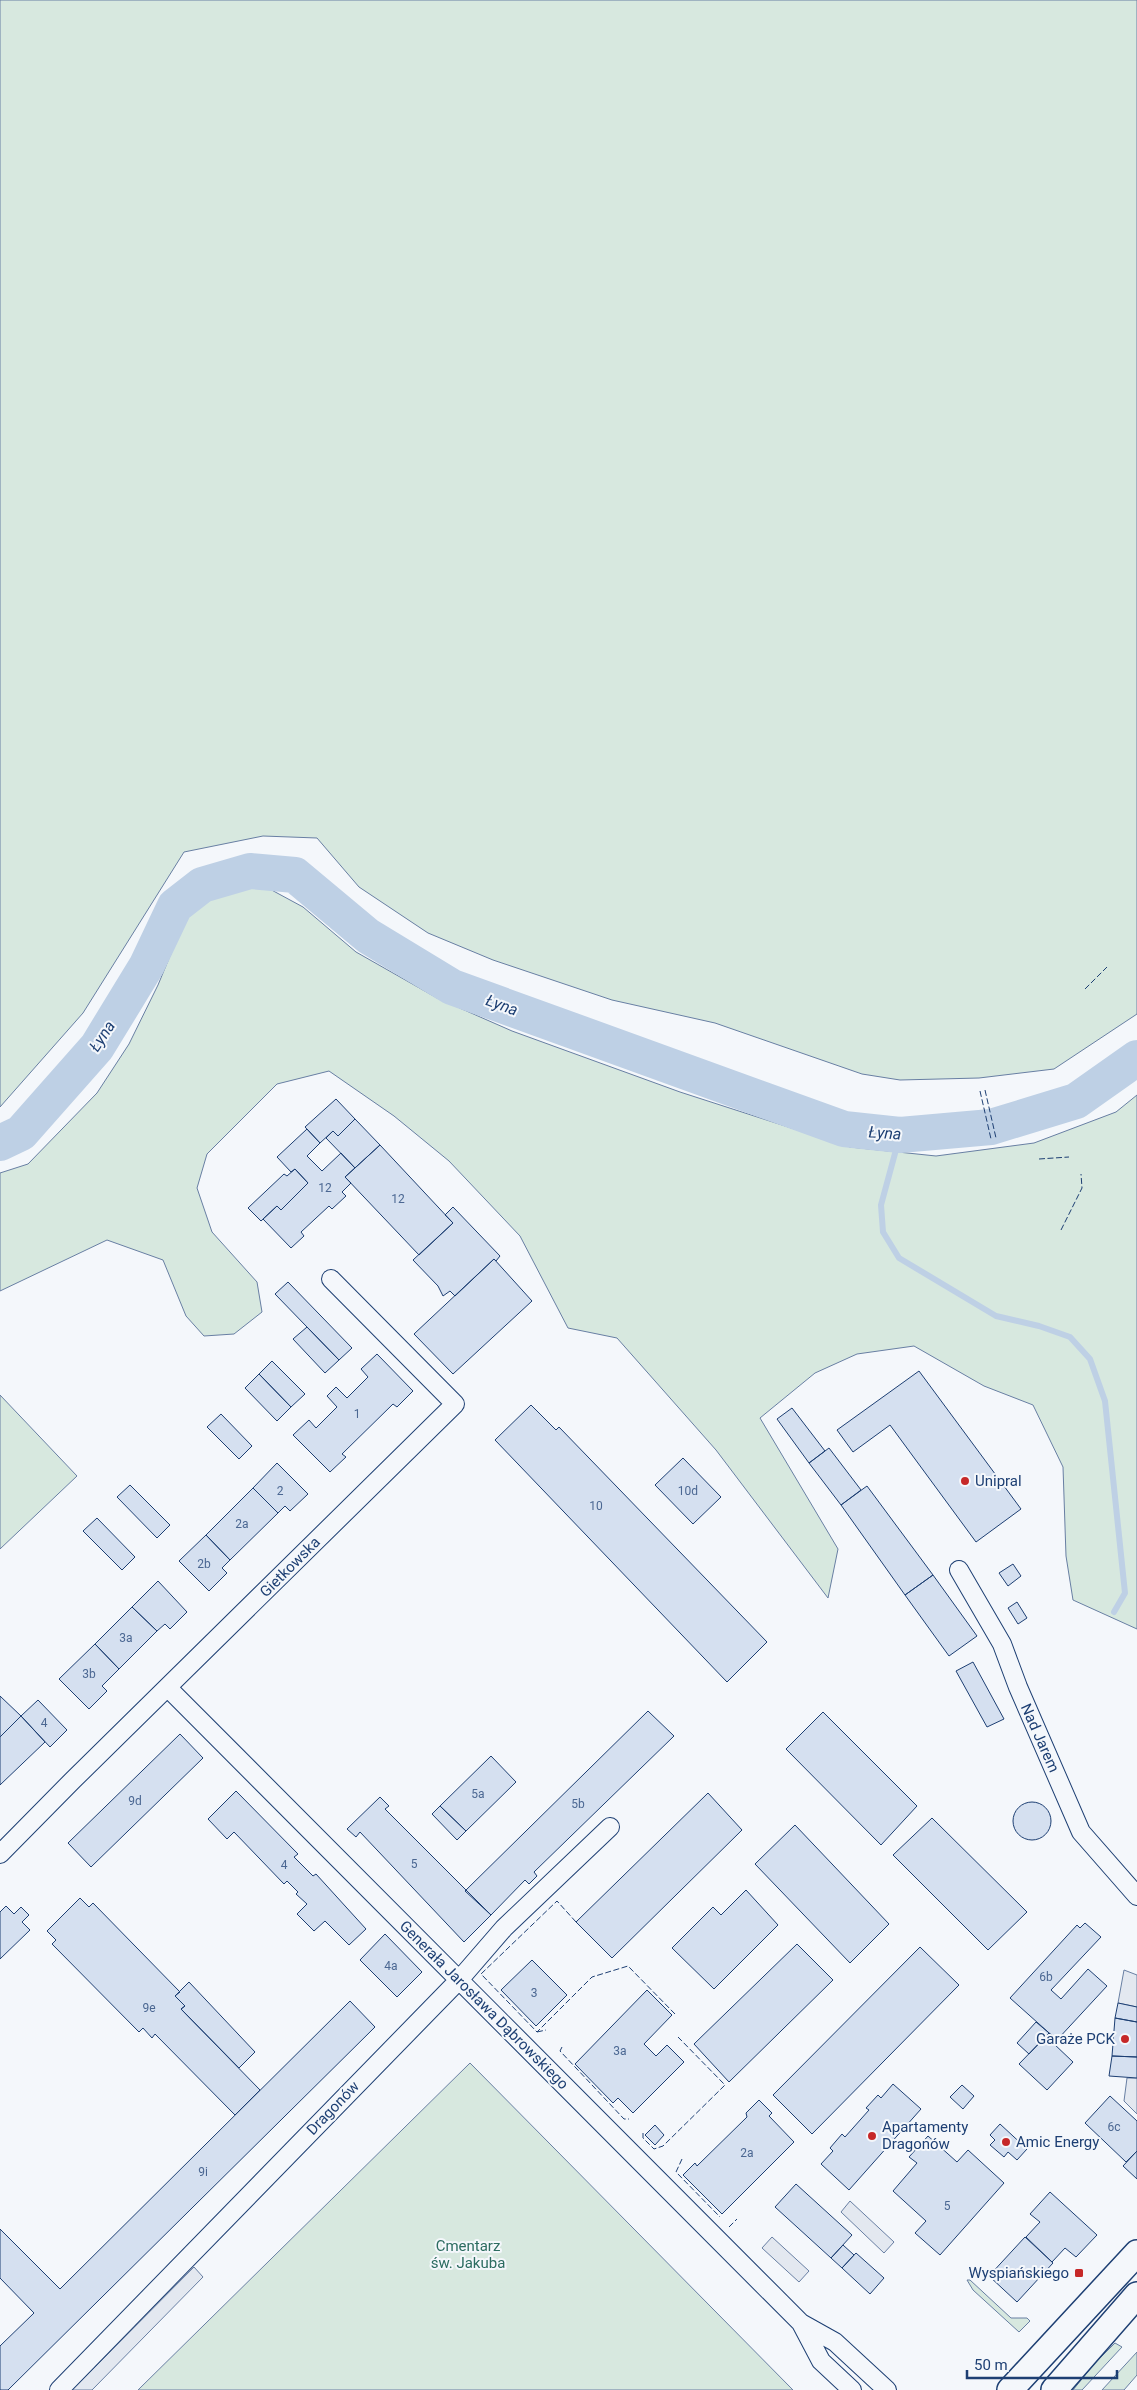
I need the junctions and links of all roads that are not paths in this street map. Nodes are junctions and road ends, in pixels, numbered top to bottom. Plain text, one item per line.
1 (331, 1278) dead end
2 (959, 1570) dead end
3 (168, 1688) junction
4 (610, 1827) dead end
5 (0, 1854) edge
6 (1137, 1896) edge
7 (459, 1980) junction
8 (1137, 2253) edge
9 (1137, 2295) edge
10 (800, 2323) junction
11 (59, 2390) edge
12 (852, 2390) edge
13 (888, 2390) edge
14 (1010, 2390) edge
15 (1054, 2390) edge

1 - 3 street, Gietkowska
2 - 6 street, Nad Jarem
3 - 5 street, Gietkowska
3 - 7 street, Generała Jarosława Dąbrowskiego
4 - 7 street, Dragonów
7 - 10 street, Generała Jarosława Dąbrowskiego
7 - 11 street, Dragonów
8 - 14 main road
9 - 15 main road
10 - 12 street, Generała Jarosława Dąbrowskiego
10 - 13 street, Generała Jarosława Dąbrowskiego

